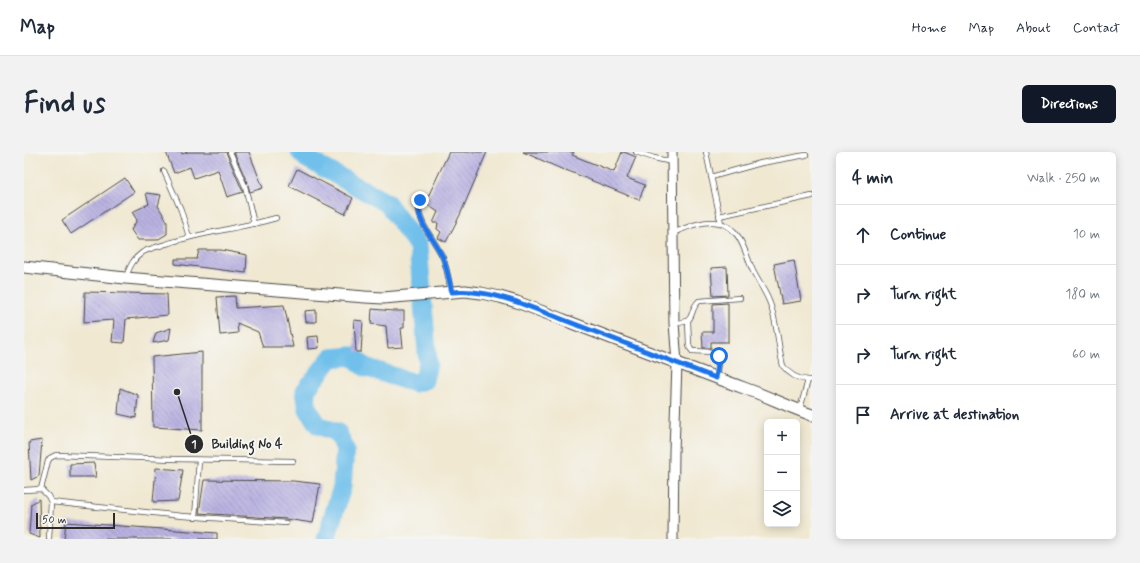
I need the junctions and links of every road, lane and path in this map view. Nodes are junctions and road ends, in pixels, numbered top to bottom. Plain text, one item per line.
1 (230, 152) edge
2 (636, 152) edge
3 (672, 152) edge
4 (706, 152) edge
5 (806, 155) dead end
6 (672, 162) junction
7 (164, 171) dead end
8 (711, 177) junction
9 (812, 196) edge
10 (420, 200) dead end
11 (719, 216) junction
12 (276, 218) dead end
13 (721, 223) junction
14 (254, 224) junction
15 (673, 233) junction
16 (189, 237) junction
17 (24, 267) edge
18 (125, 278) junction
19 (452, 292) junction
20 (740, 298) dead end
21 (688, 321) junction
22 (674, 323) junction
23 (677, 363) junction
24 (716, 378) junction
25 (810, 380) edge
26 (799, 410) junction
27 (812, 415) edge
28 (199, 460) junction
29 (293, 461) dead end
30 (41, 489) junction
31 (24, 490) edge
32 (51, 502) junction
33 (195, 518) junction
34 (286, 523) dead end
35 (49, 539) edge
36 (673, 539) edge

1 - 14 lane
2 - 6 lane
3 - 6 street
4 - 8 lane
5 - 8 lane
6 - 15 street
7 - 16 lane
8 - 11 lane
9 - 11 lane
10 - 19 lane
11 - 13 lane
12 - 14 lane
13 - 15 lane
13 - 25 lane
14 - 16 lane
15 - 22 street
16 - 18 lane
17 - 18 street
18 - 19 street
19 - 23 street
20 - 21 lane
21 - 22 lane
21 - 24 lane
22 - 23 street
23 - 24 street
23 - 36 street
24 - 26 street
25 - 26 lane
26 - 27 street
28 - 29 lane
28 - 30 lane
28 - 33 lane
30 - 31 lane
30 - 32 lane
32 - 33 lane
32 - 35 lane
33 - 34 lane

